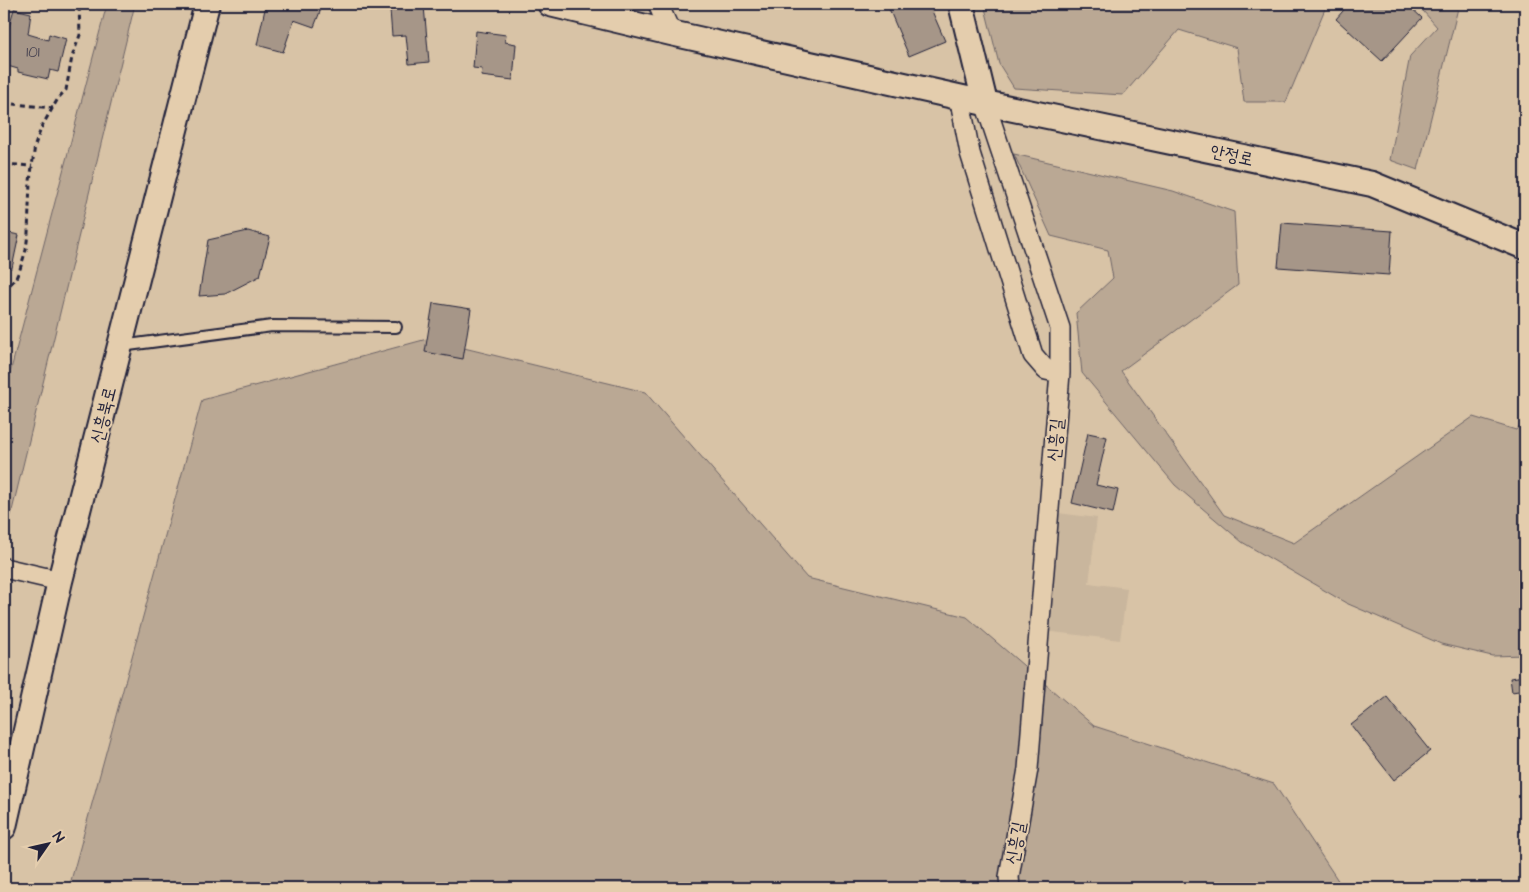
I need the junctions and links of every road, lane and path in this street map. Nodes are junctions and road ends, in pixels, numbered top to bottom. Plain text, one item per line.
1 (79, 4) edge
2 (207, 4) edge
3 (550, 4) edge
4 (658, 4) edge
5 (962, 4) edge
6 (671, 33) junction
7 (959, 96) junction
8 (4, 103) edge
9 (985, 103) junction
10 (53, 108) junction
11 (4, 164) edge
12 (32, 166) junction
13 (1525, 247) edge
14 (4, 291) edge
15 (396, 327) dead end
16 (120, 346) junction
17 (1060, 373) junction
18 (4, 568) edge
19 (60, 581) junction
20 (4, 827) edge
21 (1010, 888) edge

1 - 10 path
2 - 16 street, 신흥북로
3 - 6 street, 안정로
4 - 6 street
5 - 9 street, 신흥길
6 - 7 street, 안정로
7 - 9 street, 안정로
7 - 17 street
8 - 10 path
9 - 13 street, 안정로
9 - 17 street, 신흥길
10 - 12 path
11 - 12 path
12 - 14 path
15 - 16 lane
16 - 19 street, 신흥북로
17 - 21 street, 신흥길
18 - 19 street
19 - 20 street, 신흥북로

